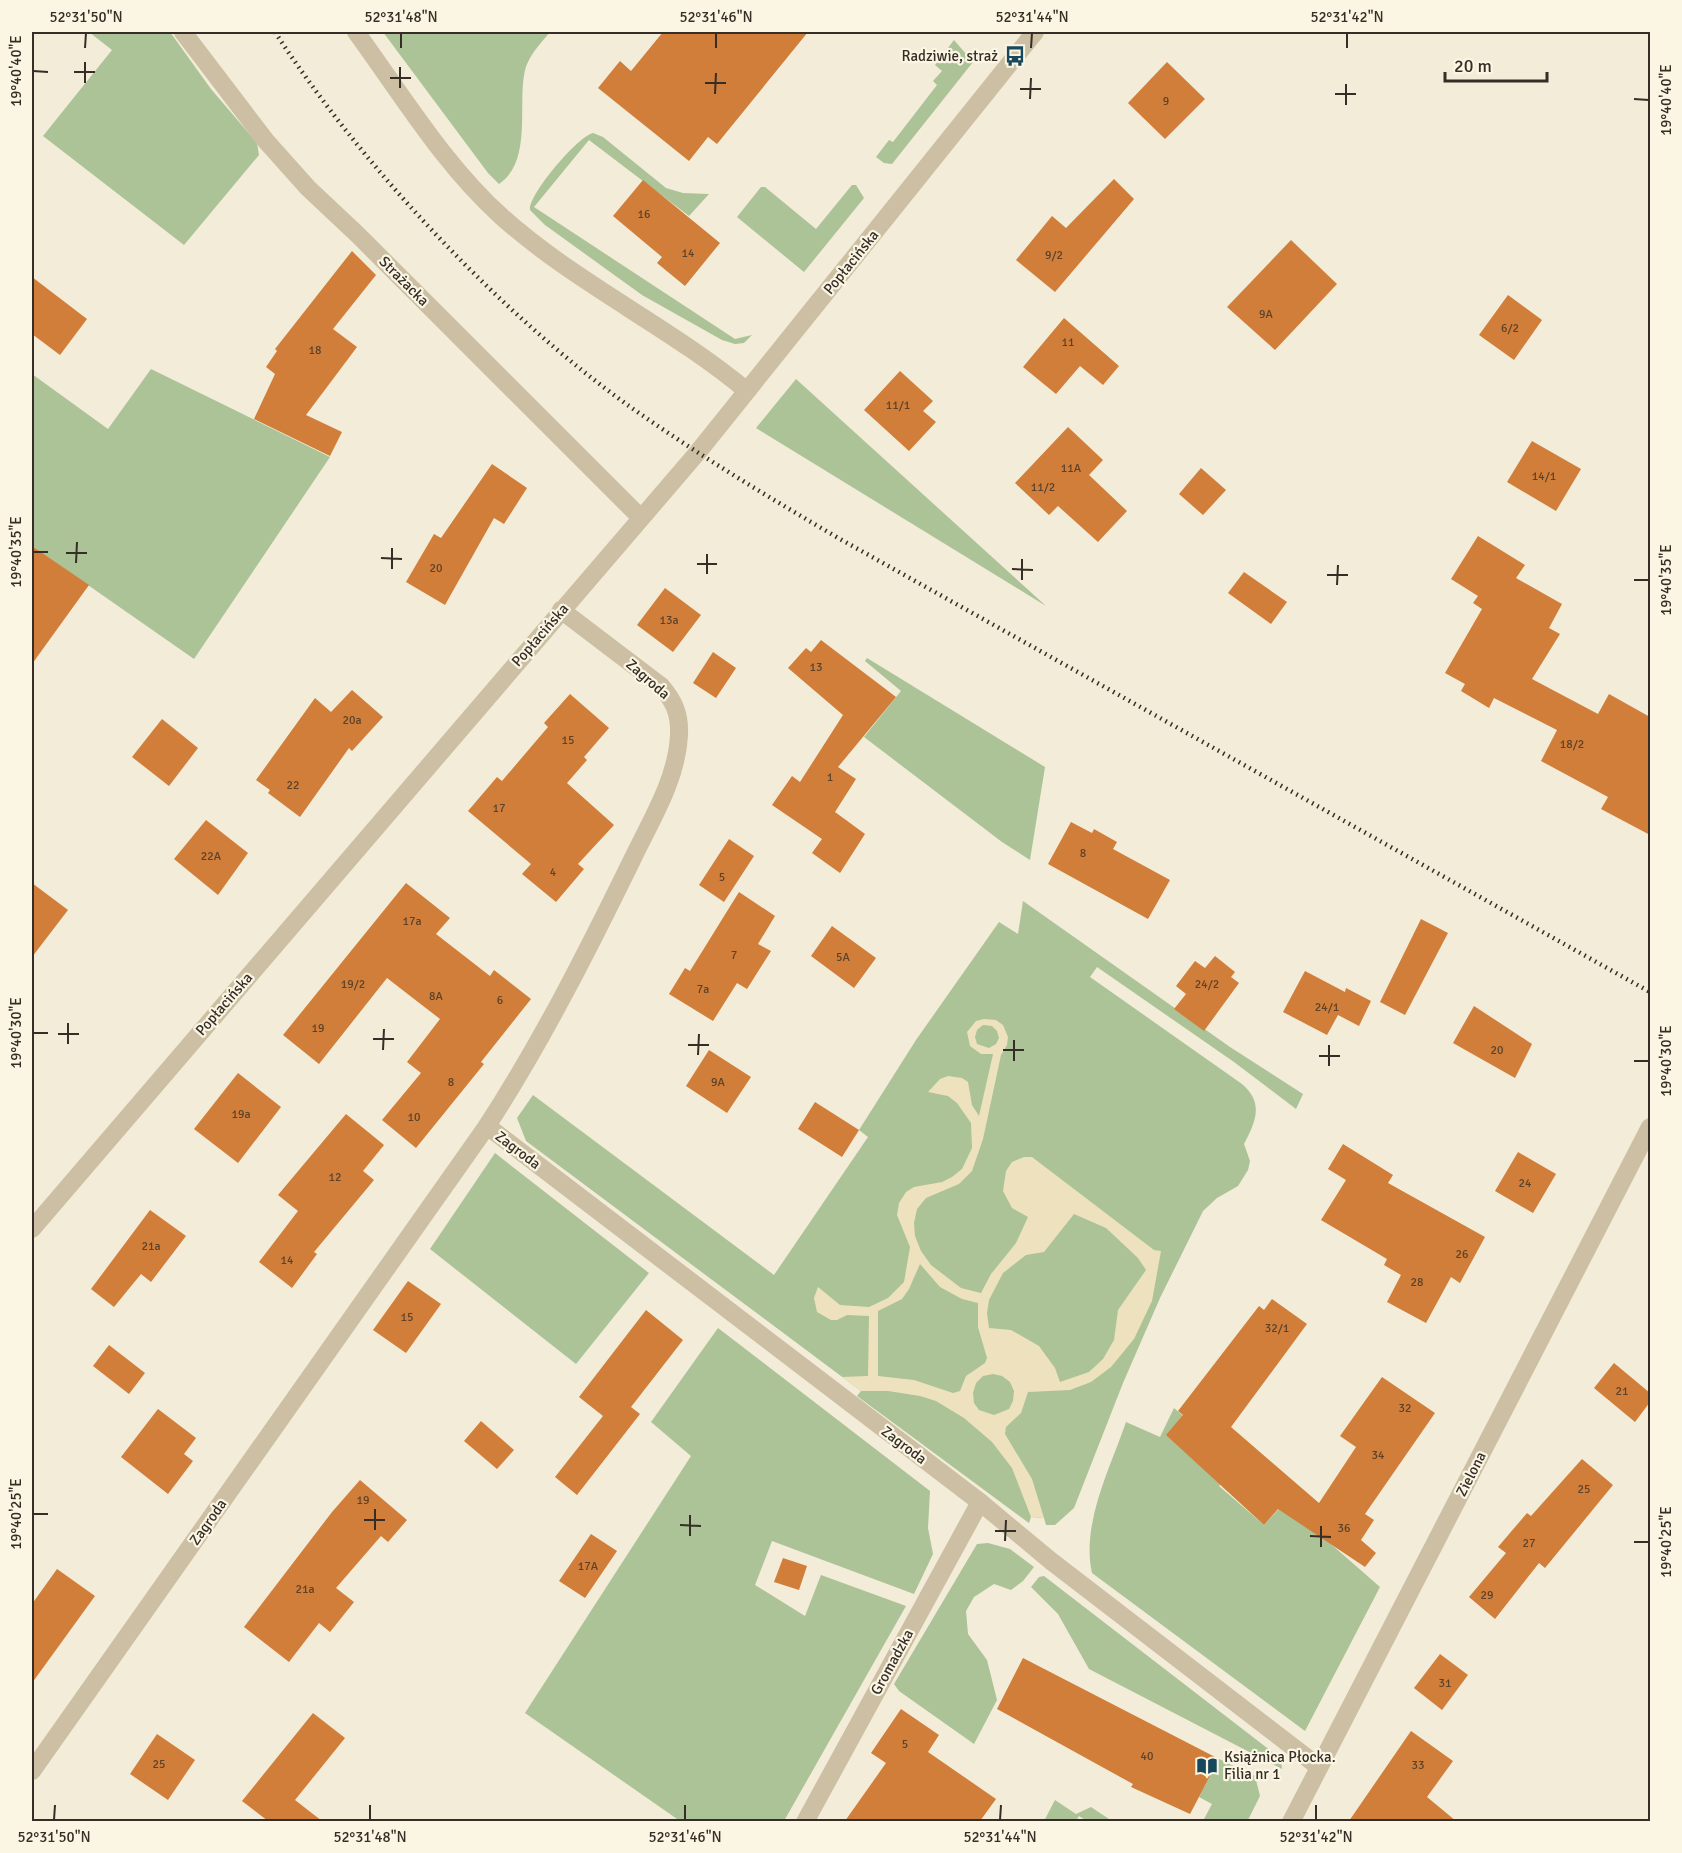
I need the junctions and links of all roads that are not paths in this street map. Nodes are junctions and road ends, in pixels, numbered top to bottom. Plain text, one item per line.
1 (183, 32) edge
2 (356, 32) edge
3 (1035, 32) edge
4 (747, 391) junction
5 (640, 518) junction
6 (561, 610) junction
7 (487, 1126) junction
8 (1650, 1127) edge
9 (32, 1229) edge
10 (980, 1502) junction
11 (1319, 1767) junction
12 (32, 1771) edge
13 (805, 1821) edge
14 (1291, 1821) edge

1 - 5 street, Strażacka
2 - 4 street
3 - 4 street, Popłacińska
4 - 5 street, Popłacińska
5 - 6 street, Popłacińska
6 - 7 street, Zagroda
6 - 9 street, Popłacińska
7 - 10 street, Zagroda
7 - 12 street, Zagroda
8 - 11 street, Zielona
10 - 11 street, Zagroda
10 - 13 street, Gromadzka
11 - 14 street, Zielona

